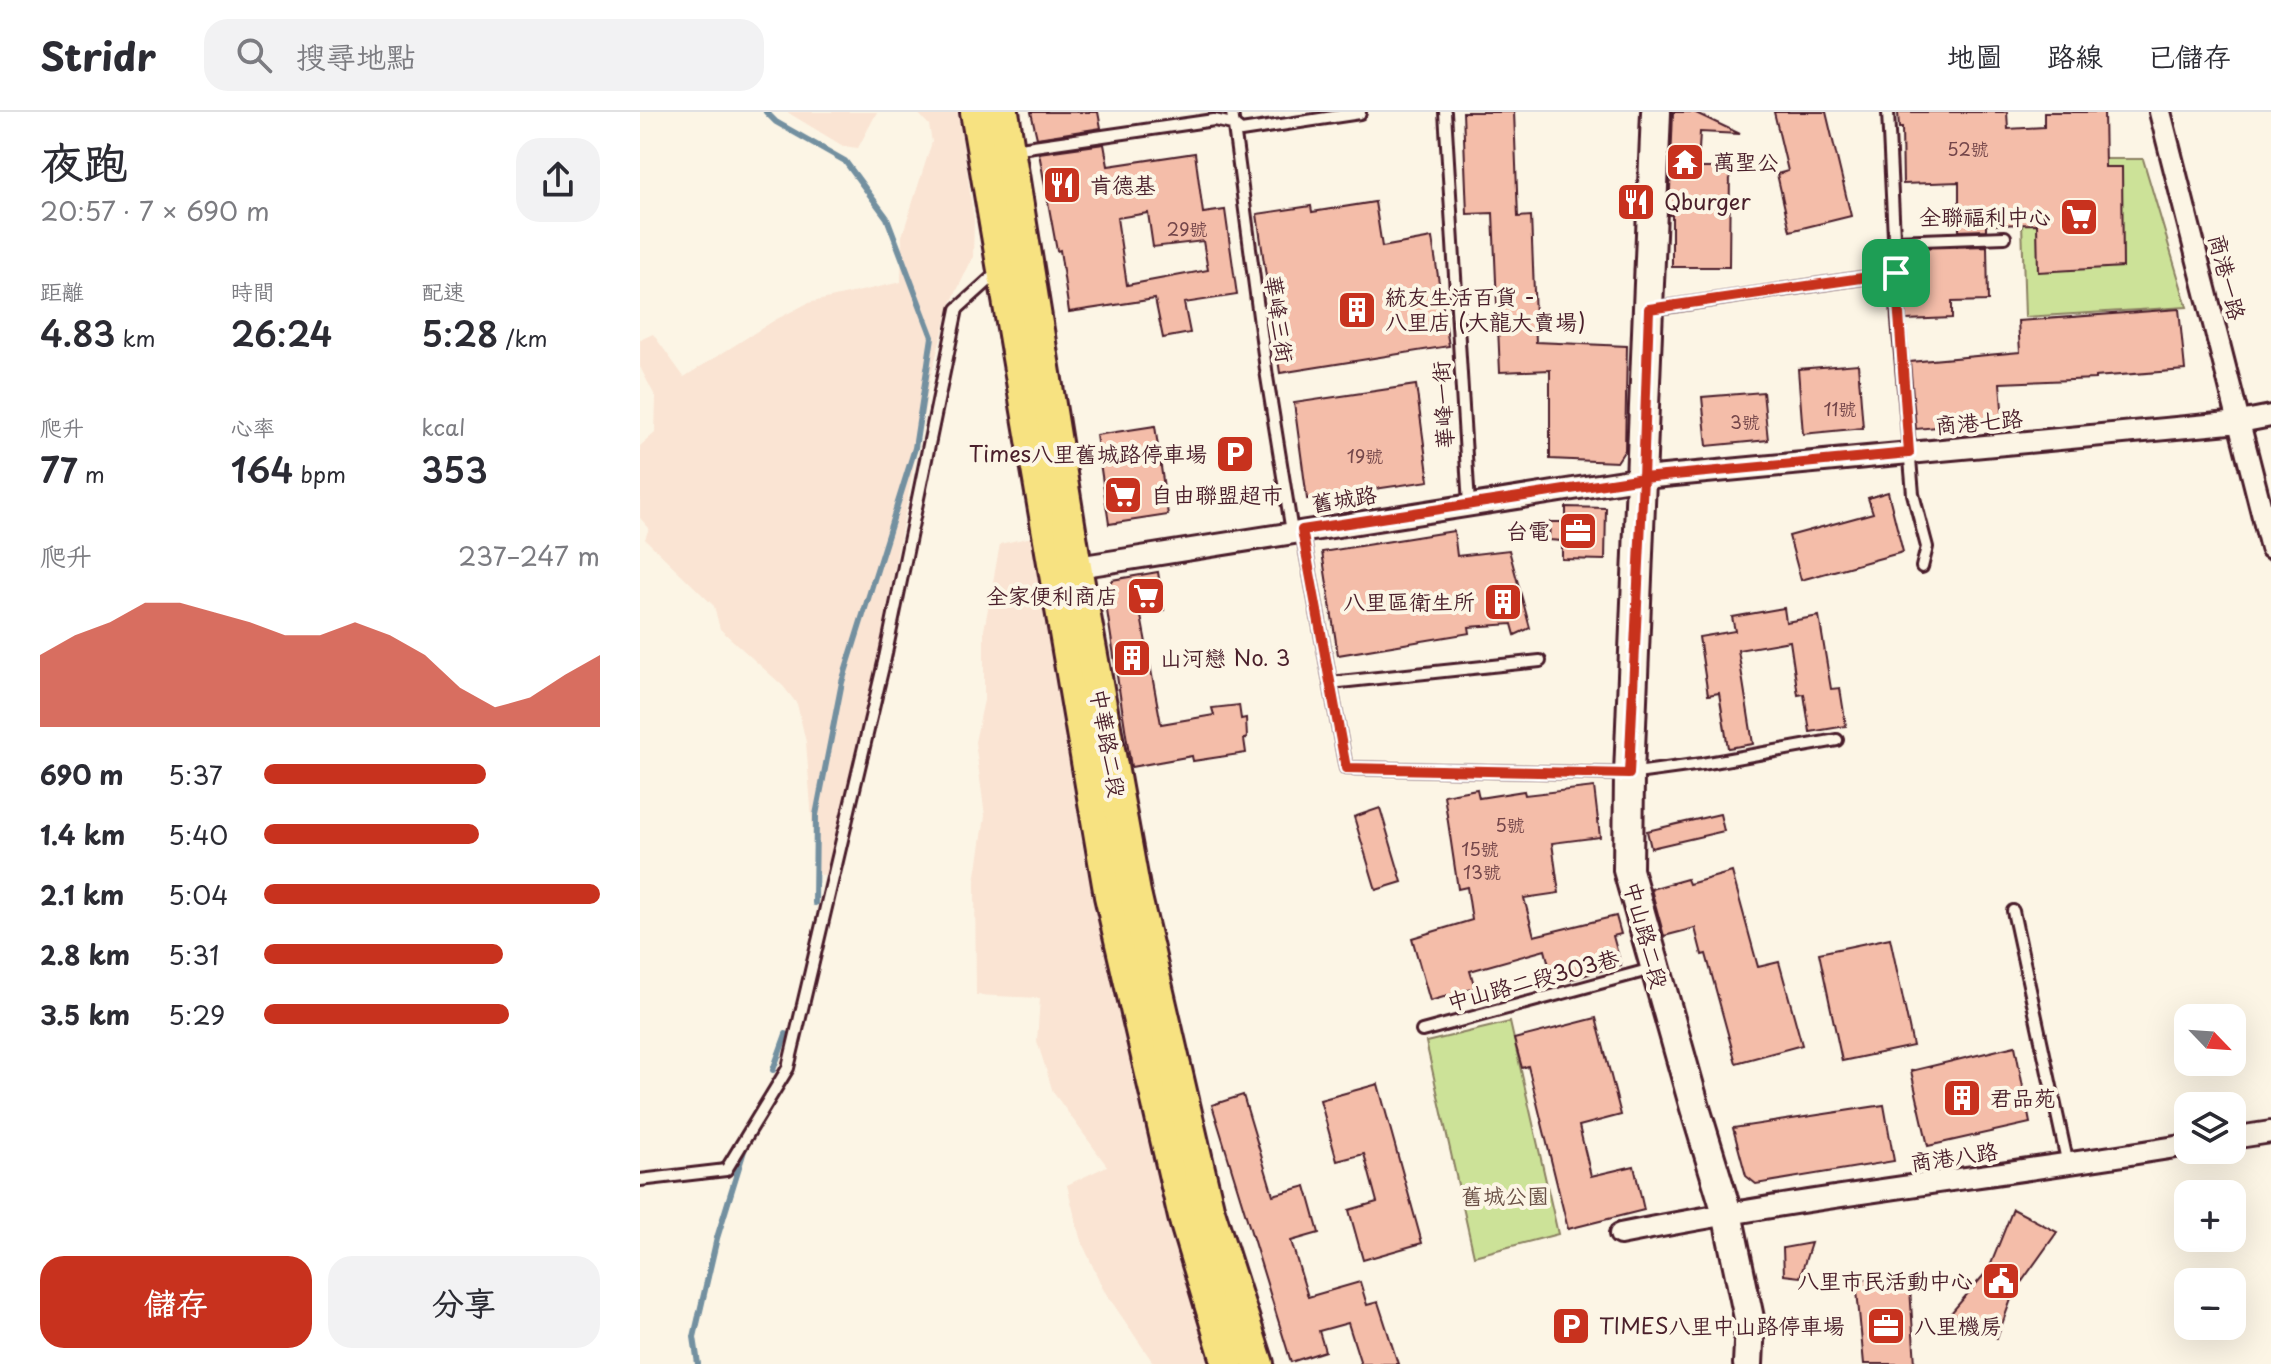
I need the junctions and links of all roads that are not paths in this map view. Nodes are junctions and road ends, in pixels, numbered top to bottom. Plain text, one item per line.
1 (976, 112) edge
2 (1003, 112) edge
3 (1445, 112) edge
4 (1656, 112) edge
5 (1888, 112) edge
6 (2160, 112) edge
7 (1360, 113) edge
8 (1232, 118) edge
9 (1009, 150) junction
10 (2005, 237) dead end
11 (1894, 241) junction
12 (1014, 266) junction
13 (1896, 273) junction
14 (1649, 309) junction
15 (2271, 416) edge
16 (2240, 422) junction
17 (1909, 453) junction
18 (1643, 478) junction
19 (1469, 505) junction
20 (1297, 531) junction
21 (2271, 548) edge
22 (1922, 567) dead end
23 (1065, 569) junction
24 (1540, 661) dead end
25 (1330, 683) junction
26 (1837, 740) dead end
27 (1629, 774) junction
28 (2013, 911) dead end
29 (1655, 968) junction
30 (1422, 1031) dead end
31 (2271, 1132) edge
32 (2246, 1136) edge
33 (2174, 1147) edge
34 (2068, 1165) junction
35 (640, 1180) edge
36 (1727, 1213) junction
37 (1620, 1234) dead end
38 (1228, 1364) edge
39 (1258, 1364) edge
40 (1748, 1364) edge

1 - 12 main road, 中華路二段
2 - 9 main road, 中華路二段
3 - 19 lane, 華峰一街
4 - 14 main road, 中山路二段
5 - 11 lane
6 - 16 street, 商港一路
7 - 8 lane
8 - 9 lane
8 - 20 lane, 華峰三街
9 - 12 main road, 中華路二段
10 - 11 lane
11 - 13 lane
12 - 23 main road, 中華路二段
12 - 35 lane
13 - 14 lane
13 - 17 lane
14 - 18 main road, 中山路二段
15 - 16 street, 商港七路
16 - 17 street, 商港七路
16 - 21 street, 商港一路
17 - 18 street, 商港七路
17 - 22 lane
18 - 19 street, 舊城路
18 - 27 main road, 中山路二段
19 - 20 street, 舊城路
20 - 23 street, 舊城路
20 - 25 lane, 華峰三街
23 - 38 main road, 中華路二段
23 - 39 main road, 中華路二段
24 - 25 lane
25 - 27 lane, 華峰三街
26 - 27 lane
27 - 29 main road, 中山路二段
28 - 34 lane
29 - 30 lane, 中山路二段303巷
29 - 36 main road, 中山路二段
31 - 32 street
33 - 34 street, 商港八路
34 - 36 street, 商港八路
36 - 37 street, 商港八路
36 - 40 main road, 中山路二段

